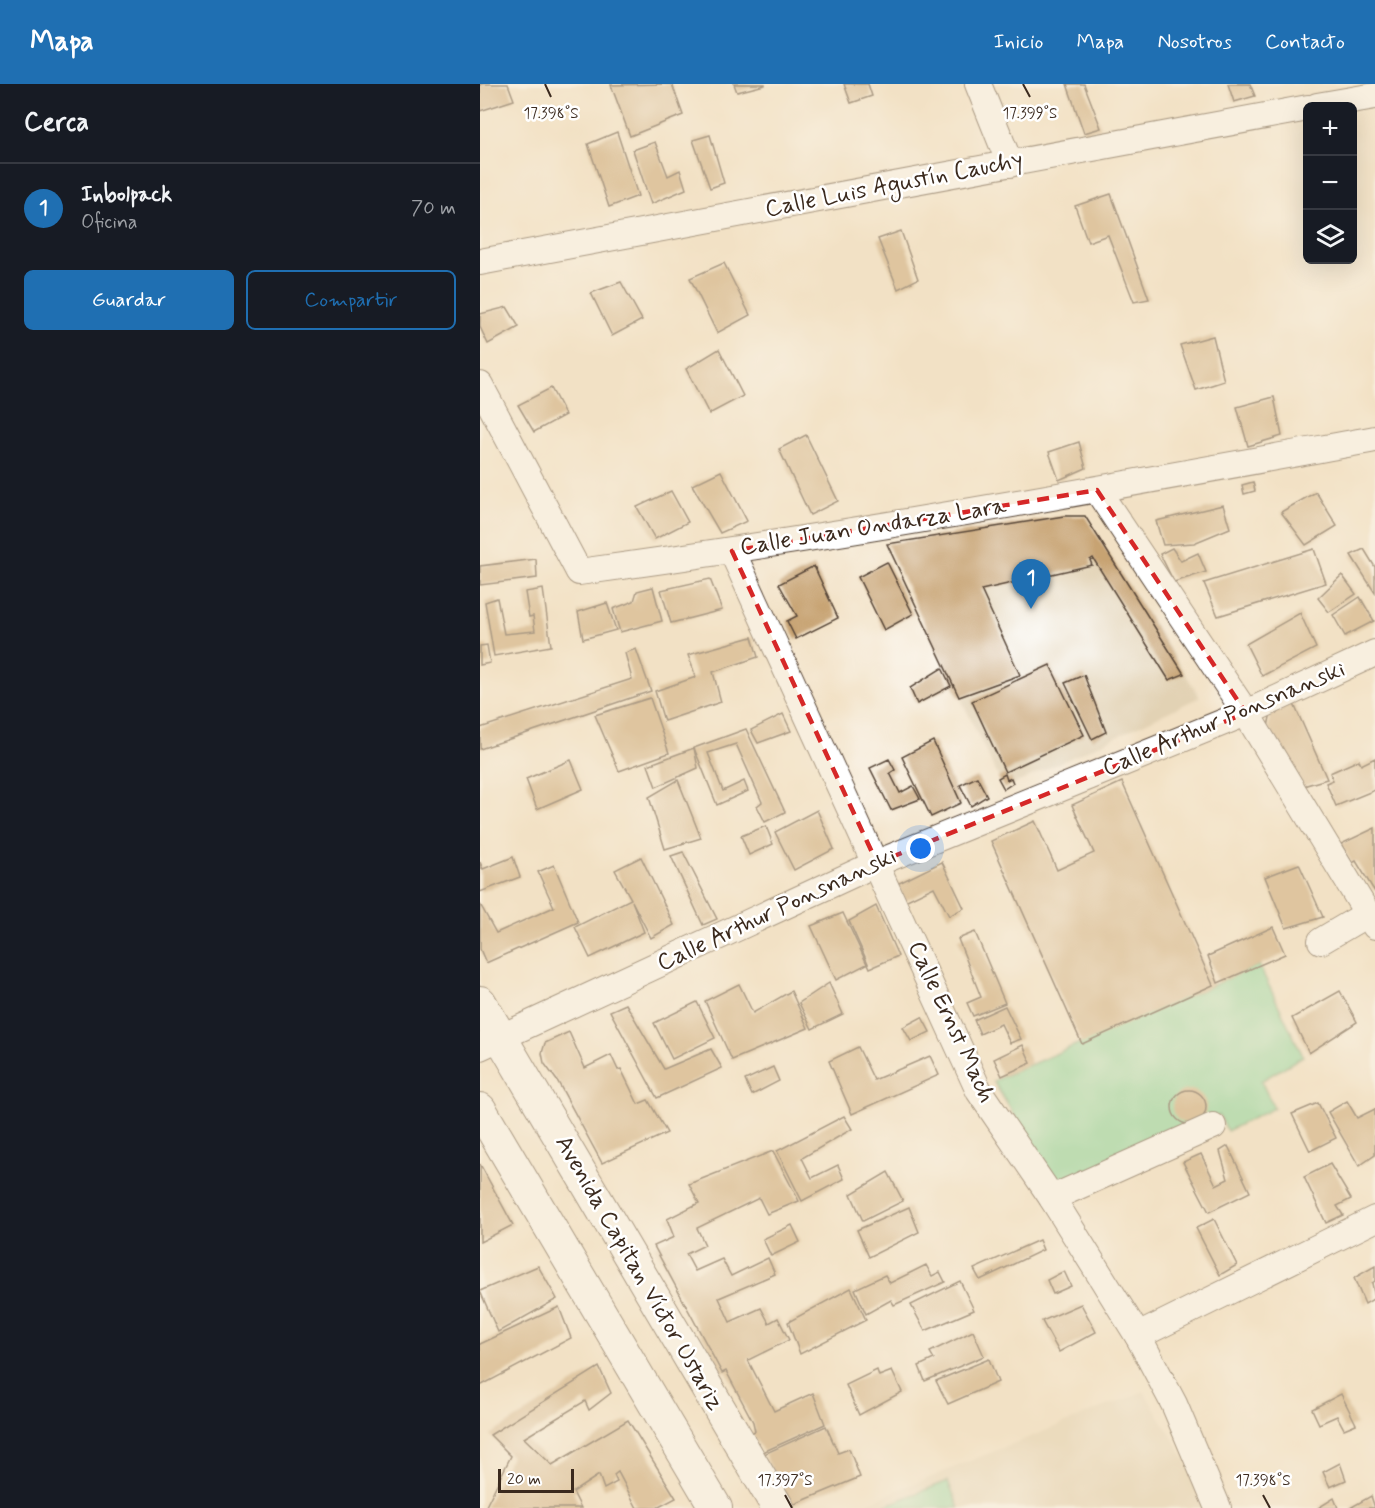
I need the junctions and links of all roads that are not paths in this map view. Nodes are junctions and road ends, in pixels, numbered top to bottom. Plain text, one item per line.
1 (978, 84) edge
2 (1375, 96) edge
3 (1340, 102) edge
4 (1303, 109) edge
5 (1010, 164) junction
6 (480, 262) edge
7 (480, 384) edge
8 (1375, 439) edge
9 (1097, 490) junction
10 (732, 551) junction
11 (1375, 653) edge
12 (1246, 713) junction
13 (877, 863) junction
14 (1371, 920) edge
15 (1321, 941) dead end
16 (480, 1002) edge
17 (490, 1043) edge
18 (480, 1108) edge
19 (1213, 1126) dead end
20 (1052, 1198) junction
21 (1375, 1219) edge
22 (1138, 1336) junction
23 (716, 1508) edge
24 (778, 1508) edge
25 (1218, 1508) edge

1 - 5 street
2 - 3 street
4 - 5 street, Calle Luis Agustín Cauchy
5 - 6 street, Calle Luis Agustín Cauchy
7 - 10 street, Calle Juan Ondarza Lara
8 - 9 street, Calle Juan Ondarza Lara
9 - 10 street, Calle Juan Ondarza Lara
9 - 12 street
10 - 13 street, Calle Ernst Mach
11 - 12 street, Calle Arthur Ponsnanski
12 - 13 street, Calle Arthur Ponsnanski
12 - 14 street
13 - 17 street, Calle Arthur Ponsnanski
13 - 20 street, Calle Ernst Mach
14 - 15 street
16 - 17 main road, Avenida Capitan Víctor Ustariz
17 - 24 main road, Avenida Capitan Víctor Ustariz
18 - 23 main road
19 - 20 street
20 - 22 street, Calle Ernst Mach
21 - 22 street
22 - 25 street, Calle Ernst Mach

